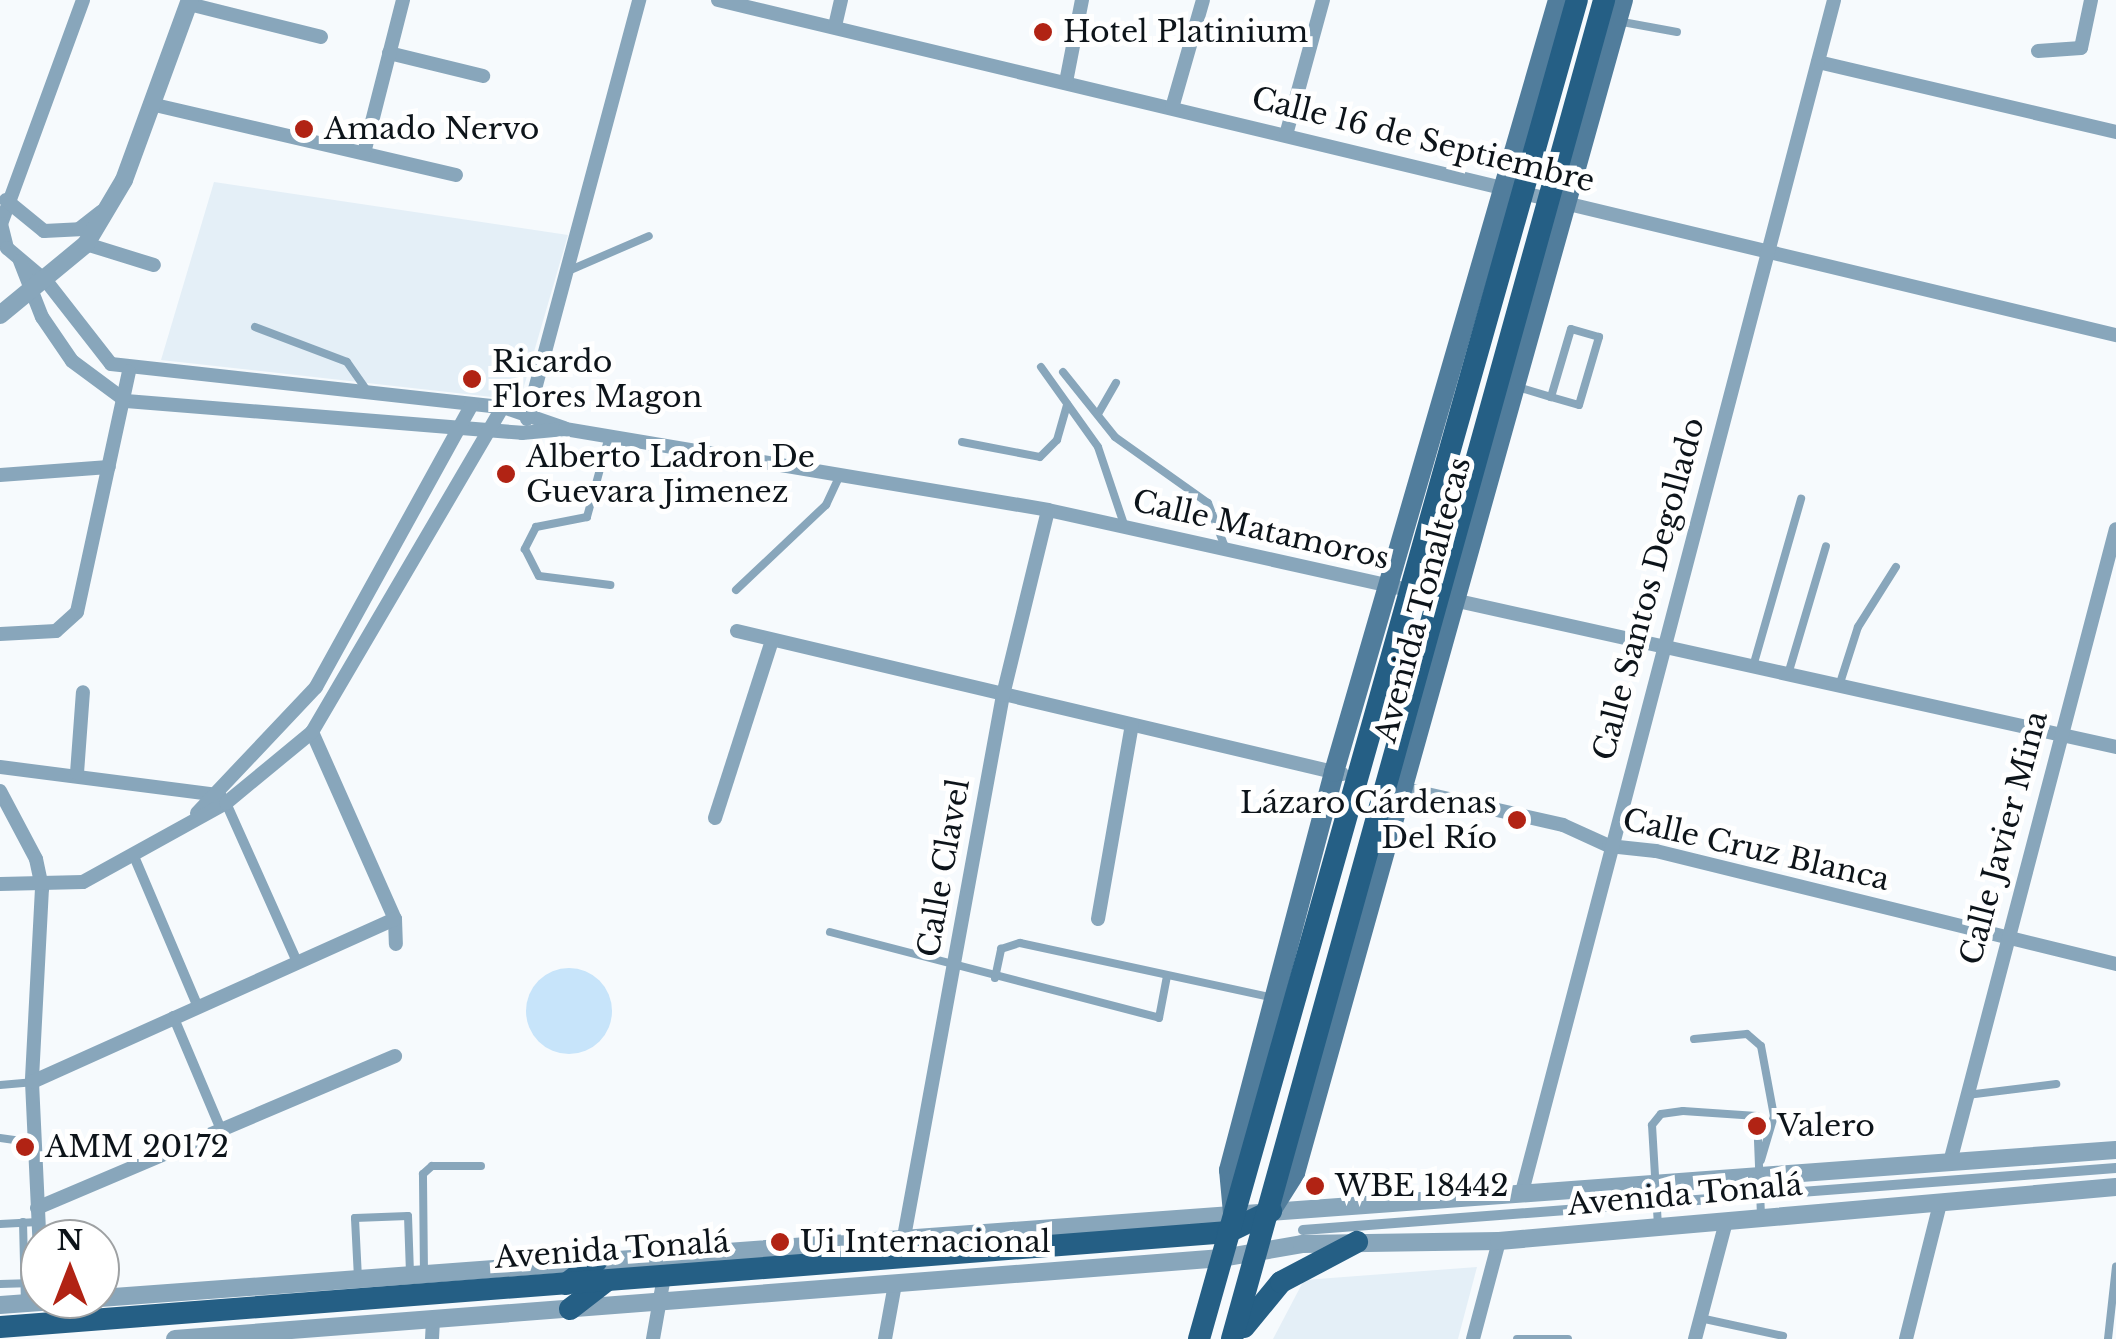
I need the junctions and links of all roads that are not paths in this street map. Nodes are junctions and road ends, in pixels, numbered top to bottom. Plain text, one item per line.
1 (83, 0) edge
2 (403, 0) edge
3 (640, 0) edge
4 (718, 0) edge
5 (841, 0) edge
6 (1082, 0) edge
7 (1203, 0) edge
8 (1323, 0) edge
9 (1558, 0) edge
10 (1577, 0) edge
11 (1604, 0) edge
12 (1623, 0) edge
13 (1834, 0) edge
14 (2091, 0) edge
15 (190, 2) edge
16 (1617, 22) junction
17 (835, 26) junction
18 (1677, 32) dead end
19 (321, 38) dead end
20 (389, 52) junction
21 (2038, 52) dead end
22 (1818, 62) junction
23 (483, 76) dead end
24 (1066, 82) junction
25 (155, 105) junction
26 (1172, 108) junction
27 (2116, 132) edge
28 (1286, 135) junction
29 (364, 153) junction
30 (456, 175) dead end
31 (124, 180) junction
32 (1513, 191) junction
33 (6, 200) junction
34 (1556, 200) junction
35 (650, 236) dead end
36 (86, 244) junction
37 (1770, 251) junction
38 (154, 265) dead end
39 (568, 270) junction
40 (40, 288) junction
41 (0, 315) edge
42 (255, 327) dead end
43 (2116, 335) edge
44 (1042, 367) dead end
45 (129, 372) junction
46 (1063, 372) dead end
47 (1116, 383) dead end
48 (1514, 386) junction
49 (369, 396) junction
50 (1550, 397) junction
51 (126, 401) junction
52 (472, 404) junction
53 (1068, 404) junction
54 (503, 407) junction
55 (530, 412) junction
56 (1098, 414) junction
57 (460, 428) junction
58 (565, 428) junction
59 (490, 430) junction
60 (522, 433) junction
61 (608, 436) junction
62 (962, 442) dead end
63 (109, 467) junction
64 (0, 475) edge
65 (840, 475) junction
66 (1801, 499) dead end
67 (1048, 510) junction
68 (1125, 527) junction
69 (2116, 529) edge
70 (1826, 546) dead end
71 (1225, 547) junction
72 (1896, 567) dead end
73 (610, 585) dead end
74 (1399, 589) junction
75 (736, 590) dead end
76 (1446, 598) junction
77 (737, 632) dead end
78 (0, 634) edge
79 (772, 640) junction
80 (1662, 642) junction
81 (1754, 663) junction
82 (1788, 671) junction
83 (1840, 683) junction
84 (83, 692) dead end
85 (1003, 694) junction
86 (1132, 725) junction
87 (312, 732) junction
88 (2060, 734) junction
89 (2116, 747) edge
90 (0, 767) edge
91 (77, 772) junction
92 (1343, 774) junction
93 (1394, 786) junction
94 (214, 788) junction
95 (0, 792) edge
96 (226, 803) junction
97 (197, 813) junction
98 (716, 818) dead end
99 (1608, 846) junction
100 (133, 854) junction
101 (0, 884) edge
102 (42, 888) junction
103 (395, 919) junction
104 (1098, 919) dead end
105 (830, 932) dead end
106 (2005, 936) junction
107 (396, 944) dead end
108 (298, 964) junction
109 (2116, 964) edge
110 (954, 968) junction
111 (1167, 976) junction
112 (995, 978) junction
113 (1274, 998) junction
114 (198, 1007) junction
115 (174, 1016) junction
116 (1694, 1039) dead end
117 (394, 1056) dead end
118 (32, 1082) junction
119 (2056, 1084) dead end
120 (0, 1085) edge
121 (1967, 1095) junction
122 (222, 1132) junction
123 (0, 1138) edge
124 (34, 1143) junction
125 (2116, 1150) edge
126 (1950, 1162) junction
127 (481, 1166) dead end
128 (2116, 1168) edge
129 (1760, 1170) junction
130 (1656, 1183) junction
131 (2116, 1187) edge
132 (1522, 1192) junction
133 (1940, 1204) junction
134 (1658, 1206) junction
135 (1761, 1209) junction
136 (1271, 1211) junction
137 (33, 1218) junction
138 (1230, 1222) junction
139 (1726, 1222) junction
140 (0, 1224) edge
141 (1658, 1226) junction
142 (1303, 1230) dead end
143 (904, 1237) junction
144 (1499, 1241) junction
145 (1356, 1242) junction
146 (1259, 1254) junction
147 (1222, 1258) junction
148 (665, 1266) junction
149 (2116, 1266) edge
150 (600, 1271) junction
151 (417, 1274) junction
152 (358, 1278) junction
153 (896, 1284) junction
154 (120, 1296) edge
155 (661, 1302) junction
156 (120, 1309) edge
157 (570, 1309) junction
158 (1700, 1318) junction
159 (433, 1320) junction
160 (1783, 1336) dead end
161 (175, 1339) edge
162 (432, 1339) edge
163 (653, 1339) edge
164 (885, 1339) edge
165 (1199, 1339) edge
166 (1235, 1339) edge
167 (1473, 1339) edge
168 (1517, 1339) edge
169 (1568, 1339) edge
170 (1695, 1339) edge
171 (1906, 1339) edge
172 (2108, 1339) edge

1 - 33 street
2 - 20 street
3 - 39 street
4 - 17 street, Calle 16 de Septiembre
5 - 17 street
6 - 24 street
7 - 26 street
8 - 28 street
9 - 32 main road, Avenida Tonaltecas
10 - 32 main road, Avenida Tonaltecas
11 - 34 main road, Avenida Tonaltecas
12 - 16 main road, Avenida Tonaltecas
13 - 22 street, Calle Santos Degollado
14 - 21 street
15 - 19 street
15 - 25 street
16 - 18 lane
16 - 34 main road, Avenida Tonaltecas
17 - 24 street, Calle 16 de Septiembre
20 - 23 street
20 - 29 street
22 - 27 street
22 - 37 street, Calle Santos Degollado
24 - 26 street, Calle 16 de Septiembre
25 - 29 street
25 - 31 street
26 - 28 street, Calle 16 de Septiembre
28 - 32 street, Calle 16 de Septiembre
29 - 30 street
31 - 33 street
31 - 36 street
32 - 34 street, Calle 16 de Septiembre
32 - 74 main road, Avenida Tonaltecas
33 - 40 street
34 - 37 street, Calle 16 de Septiembre
34 - 48 main road, Avenida Tonaltecas
34 - 76 main road, Avenida Tonaltecas
35 - 39 lane
36 - 38 street
36 - 40 street
37 - 43 street, Calle 16 de Septiembre
37 - 80 street, Calle Santos Degollado
39 - 55 street
40 - 41 street
40 - 45 street
40 - 51 street
42 - 49 lane
44 - 53 lane
45 - 49 street, Calle Matamoros
45 - 51 street
46 - 56 lane
47 - 56 lane
48 - 50 lane
48 - 76 main road, Avenida Tonaltecas
49 - 52 street, Calle Matamoros
50 - 50 lane
51 - 57 street, Calle Matamoros
51 - 63 street
52 - 54 street, Calle Matamoros
52 - 57 street
53 - 62 lane
53 - 68 lane
54 - 55 street, Calle Matamoros
54 - 59 street
55 - 58 street, Calle Matamoros
55 - 60 street
56 - 71 lane
57 - 59 street, Calle Matamoros
57 - 94 street
58 - 60 street, Calle Matamoros
58 - 61 street, Calle Matamoros
59 - 60 street, Calle Matamoros
59 - 87 street
61 - 65 street, Calle Matamoros
61 - 73 lane
63 - 64 street
63 - 78 street
65 - 67 street, Calle Matamoros
65 - 75 lane
66 - 81 lane
67 - 68 street, Calle Matamoros
67 - 85 street, Calle Clavel
68 - 71 street, Calle Matamoros
69 - 88 street, Calle Javier Mina
70 - 82 lane
71 - 74 street, Calle Matamoros
72 - 83 lane
74 - 76 street, Calle Matamoros
74 - 92 main road, Avenida Tonaltecas
76 - 80 street, Calle Matamoros
76 - 93 main road, Avenida Tonaltecas
77 - 79 street
79 - 85 street
79 - 98 street
80 - 81 street, Calle Matamoros
80 - 99 street, Calle Santos Degollado
81 - 82 street, Calle Matamoros
82 - 83 street, Calle Matamoros
83 - 88 street, Calle Matamoros
84 - 91 street
85 - 86 street
85 - 110 street, Calle Clavel
86 - 92 street
86 - 104 street
87 - 96 street
87 - 103 street
88 - 89 street, Calle Matamoros
88 - 106 street, Calle Javier Mina
90 - 91 street
91 - 94 street
92 - 113 main road, Avenida Tonaltecas
92 - 138 main road, Avenida Tonaltecas
93 - 99 street, Calle Cruz Blanca
93 - 136 main road, Avenida Tonaltecas
94 - 96 street
94 - 97 street
95 - 102 street
96 - 97 street
96 - 108 street
97 - 100 street
99 - 106 street, Calle Cruz Blanca
99 - 132 street, Calle Santos Degollado
100 - 102 street
100 - 114 street
101 - 102 street
102 - 118 street
103 - 107 street
103 - 108 street
105 - 110 lane
106 - 109 street, Calle Cruz Blanca
106 - 121 street, Calle Javier Mina
108 - 114 street
110 - 112 lane
110 - 143 street, Calle Clavel
111 - 112 lane
111 - 112 lane
111 - 113 lane
113 - 138 main road, Avenida Tonaltecas
114 - 115 street
115 - 118 street
115 - 122 street
116 - 129 lane
117 - 122 street
118 - 120 lane
118 - 124 street
119 - 121 lane
121 - 126 street, Calle Javier Mina
122 - 137 street
123 - 124 lane
124 - 137 street
125 - 126 street, Avenida Tonalá
126 - 129 street, Avenida Tonalá
127 - 151 lane
128 - 135 street
129 - 130 street, Avenida Tonalá
129 - 130 lane
129 - 135 lane
130 - 132 street, Avenida Tonalá
130 - 134 lane
131 - 133 street, Avenida Tonalá
132 - 136 street, Avenida Tonalá
133 - 135 street, Avenida Tonalá
133 - 171 street
134 - 135 street
134 - 141 lane
134 - 142 street
135 - 139 street, Avenida Tonalá
136 - 138 main road, Avenida Tonalá
136 - 146 main road, Avenida Tonaltecas
137 - 140 lane
138 - 143 street, Avenida Tonalá
138 - 146 main road
138 - 147 main road, Avenida Tonaltecas
138 - 148 main road, Avenida Tonalá
139 - 141 street, Avenida Tonalá
139 - 158 street
141 - 144 street, Avenida Tonalá
143 - 148 street, Avenida Tonalá
144 - 145 street, Avenida Tonalá
144 - 167 street
145 - 146 street, Avenida Tonalá
145 - 166 main road
146 - 147 street, Avenida Tonalá
146 - 166 main road, Avenida Tonaltecas
147 - 153 street, Avenida Tonalá
147 - 165 main road, Avenida Tonaltecas
148 - 150 main road, Avenida Tonalá
148 - 155 street
149 - 172 lane
150 - 151 street, Avenida Tonalá
150 - 156 main road, Avenida Tonalá
150 - 157 main road
151 - 152 street, Avenida Tonalá
151 - 152 lane
152 - 154 street, Avenida Tonalá
153 - 155 street, Avenida Tonalá
153 - 164 street
155 - 157 street, Avenida Tonalá
155 - 163 street
157 - 159 street, Avenida Tonalá
158 - 160 lane
158 - 170 street
159 - 161 street, Avenida Tonalá
159 - 162 street
168 - 169 lane

